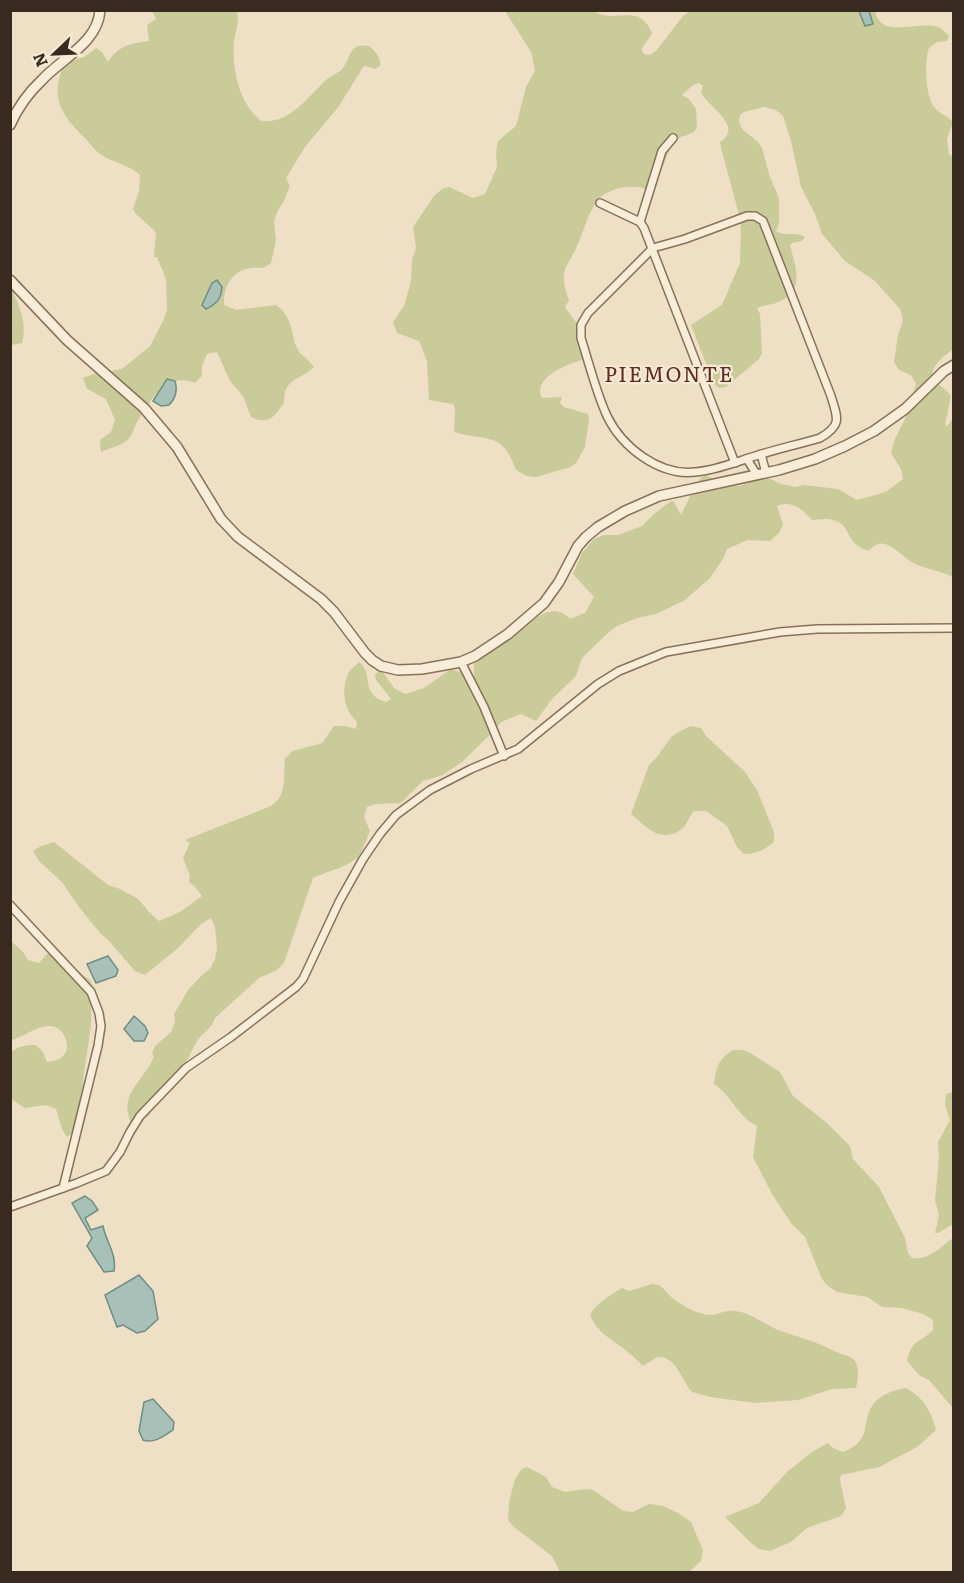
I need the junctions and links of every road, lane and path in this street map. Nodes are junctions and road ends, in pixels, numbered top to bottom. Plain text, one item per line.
1 (100, 10) edge
2 (10, 125) edge
3 (673, 138) dead end
4 (600, 203) dead end
5 (640, 222) junction
6 (653, 248) junction
7 (10, 280) edge
8 (954, 365) edge
9 (761, 454) junction
10 (747, 459) junction
11 (735, 463) junction
12 (761, 474) junction
13 (954, 628) edge
14 (460, 662) junction
15 (504, 756) junction
16 (10, 905) edge
17 (63, 1188) junction
18 (10, 1207) edge

1 - 2 street
3 - 5 street
4 - 5 street
5 - 6 street
6 - 9 street
6 - 11 street
6 - 11 street
7 - 14 street
8 - 12 street
9 - 10 street
9 - 12 street
10 - 11 street
10 - 12 street
12 - 14 street
13 - 15 street
14 - 15 street
15 - 17 street
16 - 17 street
17 - 18 street

